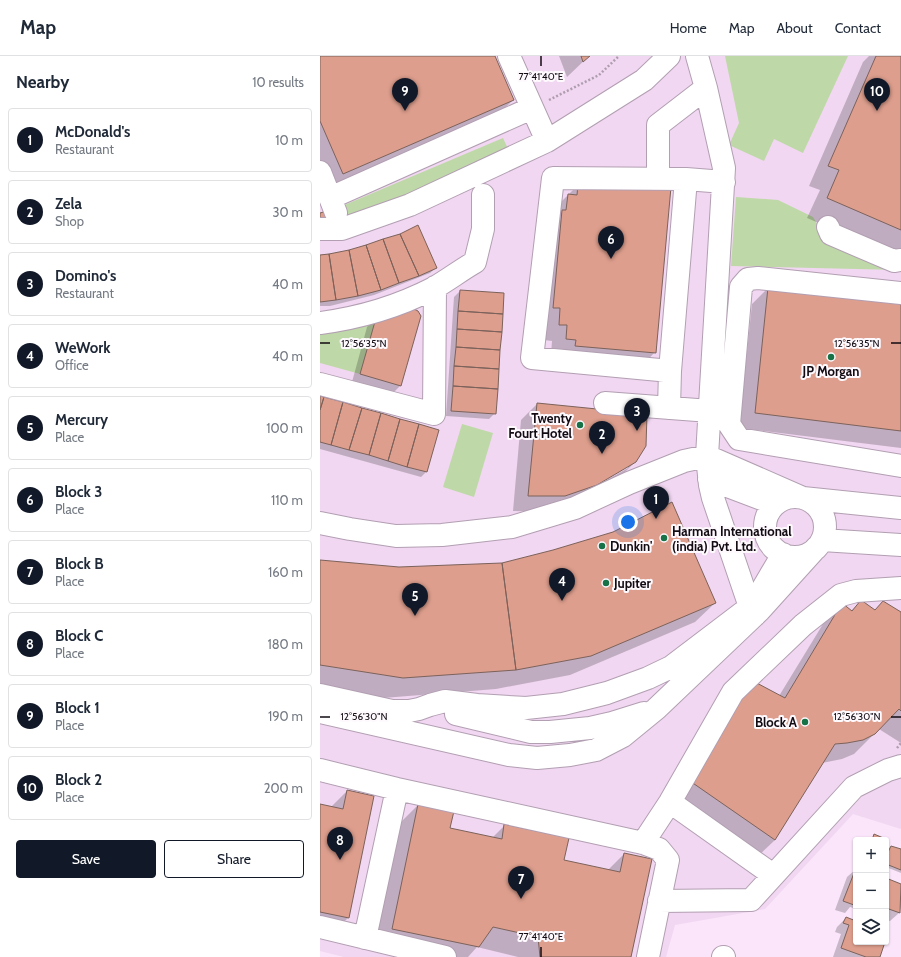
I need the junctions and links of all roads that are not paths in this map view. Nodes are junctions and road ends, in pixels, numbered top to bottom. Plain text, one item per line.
1 (508, 56) edge
2 (669, 56) edge
3 (696, 56) edge
4 (706, 88) junction
5 (532, 108) junction
6 (547, 141) junction
7 (320, 172) edge
8 (658, 179) junction
9 (686, 179) junction
10 (724, 182) junction
11 (326, 195) edge
12 (483, 195) dead end
13 (828, 227) dead end
14 (320, 229) edge
15 (342, 229) junction
16 (901, 260) edge
17 (435, 287) junction
18 (901, 293) edge
19 (320, 323) edge
20 (670, 371) junction
21 (320, 384) edge
22 (605, 403) dead end
23 (669, 408) junction
24 (710, 411) junction
25 (707, 456) junction
26 (901, 466) edge
27 (709, 479) junction
28 (803, 498) junction
29 (775, 504) junction
30 (901, 508) edge
31 (320, 523) edge
32 (819, 544) junction
33 (901, 546) edge
34 (783, 554) junction
35 (901, 588) edge
36 (753, 611) junction
37 (320, 695) edge
38 (656, 709) junction
39 (320, 712) edge
40 (454, 714) dead end
41 (901, 766) edge
42 (320, 770) edge
43 (397, 789) junction
44 (670, 802) junction
45 (643, 842) junction
46 (773, 875) junction
47 (660, 901) junction
48 (320, 927) edge
49 (365, 938) junction
50 (445, 957) edge
51 (648, 957) edge

1 - 5 lane
2 - 6 lane
3 - 4 lane
4 - 8 lane
4 - 10 lane
5 - 6 lane
5 - 11 lane
6 - 15 lane
7 - 11 lane
8 - 9 lane
8 - 20 lane
9 - 10 lane
9 - 20 lane
10 - 24 lane
11 - 15 lane
12 - 17 lane
13 - 16 lane
14 - 15 lane
17 - 19 lane
17 - 21 lane
18 - 26 lane
20 - 23 lane
22 - 23 lane
23 - 24 lane
24 - 25 lane
25 - 27 lane
25 - 28 lane
25 - 31 lane
27 - 29 lane
27 - 36 lane
28 - 29 lane
28 - 30 lane
28 - 32 lane
29 - 34 lane
32 - 33 lane
32 - 34 lane
32 - 36 lane
34 - 36 lane
35 - 44 lane
36 - 37 lane
36 - 38 lane
38 - 39 lane
38 - 40 lane
41 - 46 lane
42 - 43 lane
43 - 45 lane
43 - 49 lane
44 - 45 lane
44 - 46 lane
45 - 47 lane
46 - 47 lane
47 - 51 lane
48 - 49 lane
49 - 50 lane

